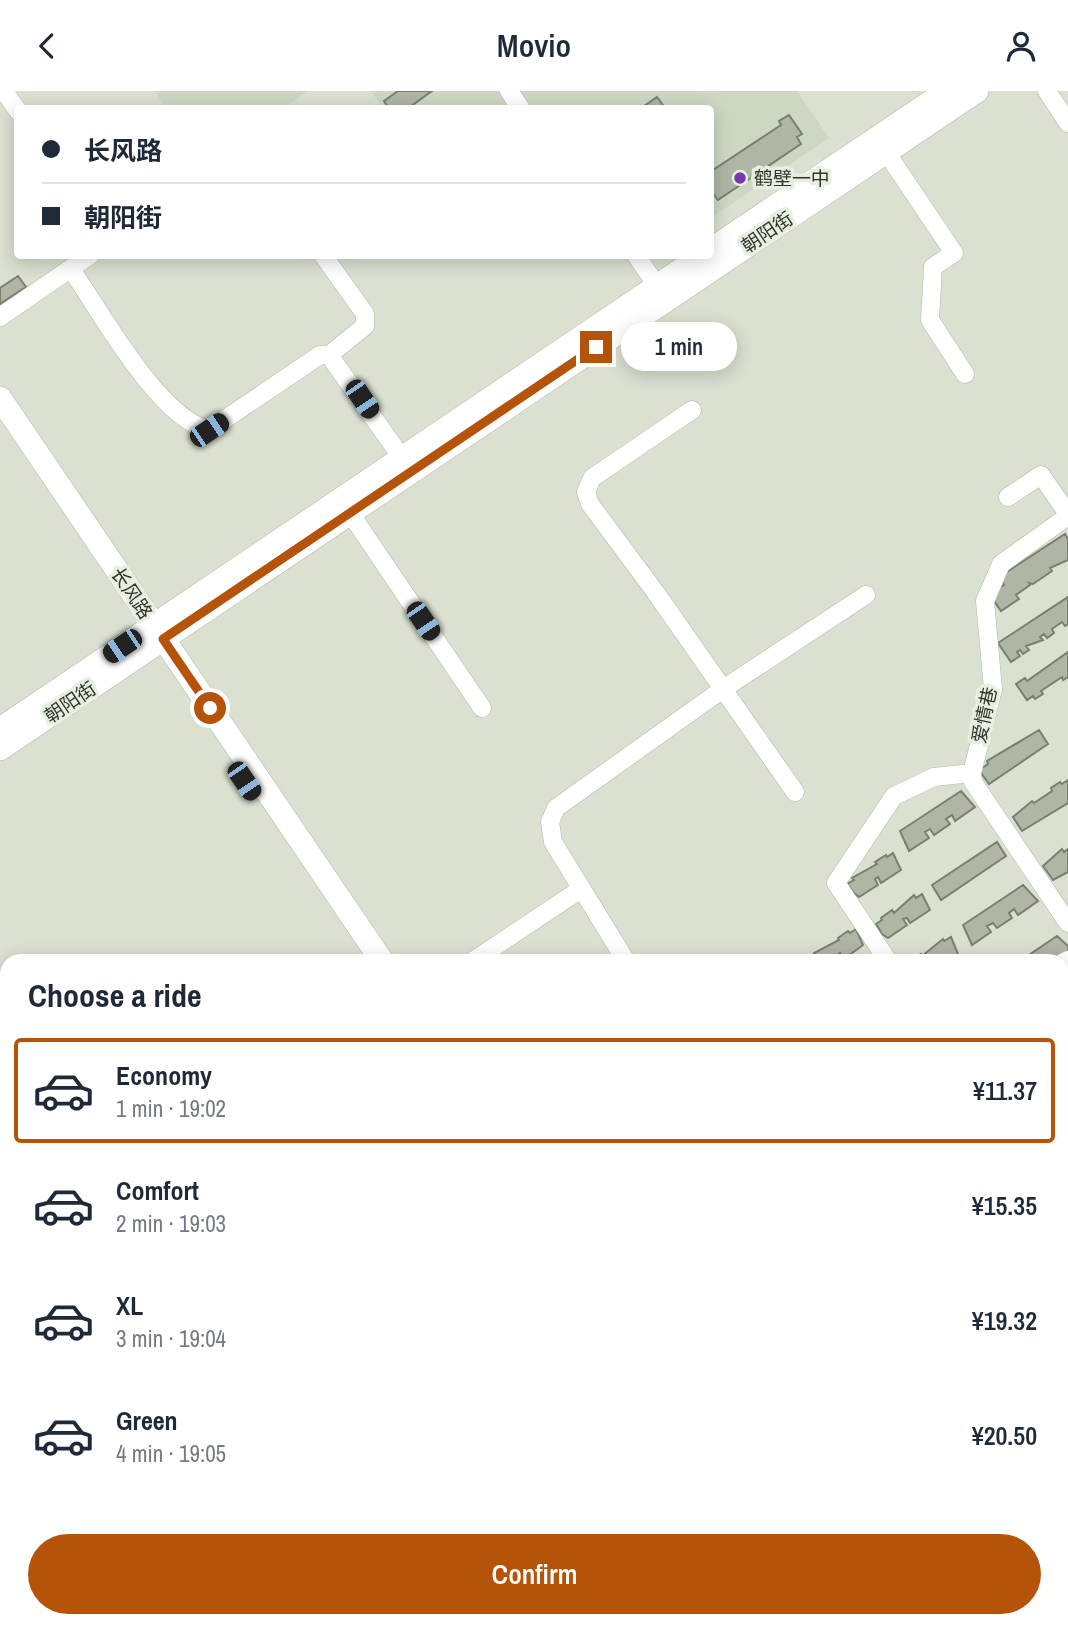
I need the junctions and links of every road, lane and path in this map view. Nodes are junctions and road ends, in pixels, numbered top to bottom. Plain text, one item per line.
1 (947, 91) edge
2 (976, 91) edge
3 (1047, 91) edge
4 (1068, 123) edge
5 (886, 152) junction
6 (714, 247) edge
7 (85, 259) edge
8 (326, 259) edge
9 (639, 259) edge
10 (697, 259) edge
11 (71, 269) junction
12 (657, 286) junction
13 (0, 317) edge
14 (329, 355) junction
15 (965, 374) dead end
16 (0, 398) edge
17 (692, 410) dead end
18 (0, 422) edge
19 (402, 458) junction
20 (1008, 497) dead end
21 (350, 513) junction
22 (1068, 515) edge
23 (866, 595) dead end
24 (153, 636) junction
25 (723, 689) junction
26 (482, 708) dead end
27 (0, 729) edge
28 (0, 749) edge
29 (972, 773) junction
30 (795, 792) dead end
31 (581, 888) junction
32 (1068, 922) edge
33 (361, 954) edge
34 (377, 954) edge
35 (483, 954) edge
36 (622, 954) edge
37 (883, 954) edge

1 - 6 main road, 朝阳街
2 - 5 main road, 朝阳街
3 - 4 street
5 - 15 street
5 - 21 main road, 朝阳街
7 - 11 street
8 - 14 street
9 - 12 street
10 - 12 main road, 朝阳街
11 - 13 street
11 - 14 street
12 - 19 main road, 朝阳街
14 - 19 street
16 - 24 main road, 长风路
17 - 25 street
18 - 24 main road, 长风路
19 - 24 main road, 朝阳街
20 - 22 street
21 - 24 main road, 朝阳街
21 - 26 street
22 - 29 street, 爱情巷
23 - 25 street
24 - 27 main road, 朝阳街
24 - 28 main road, 朝阳街
24 - 33 main road, 长风路
24 - 34 main road, 长风路
25 - 30 street
25 - 31 street
29 - 32 street
29 - 37 street
31 - 35 street
31 - 36 street

